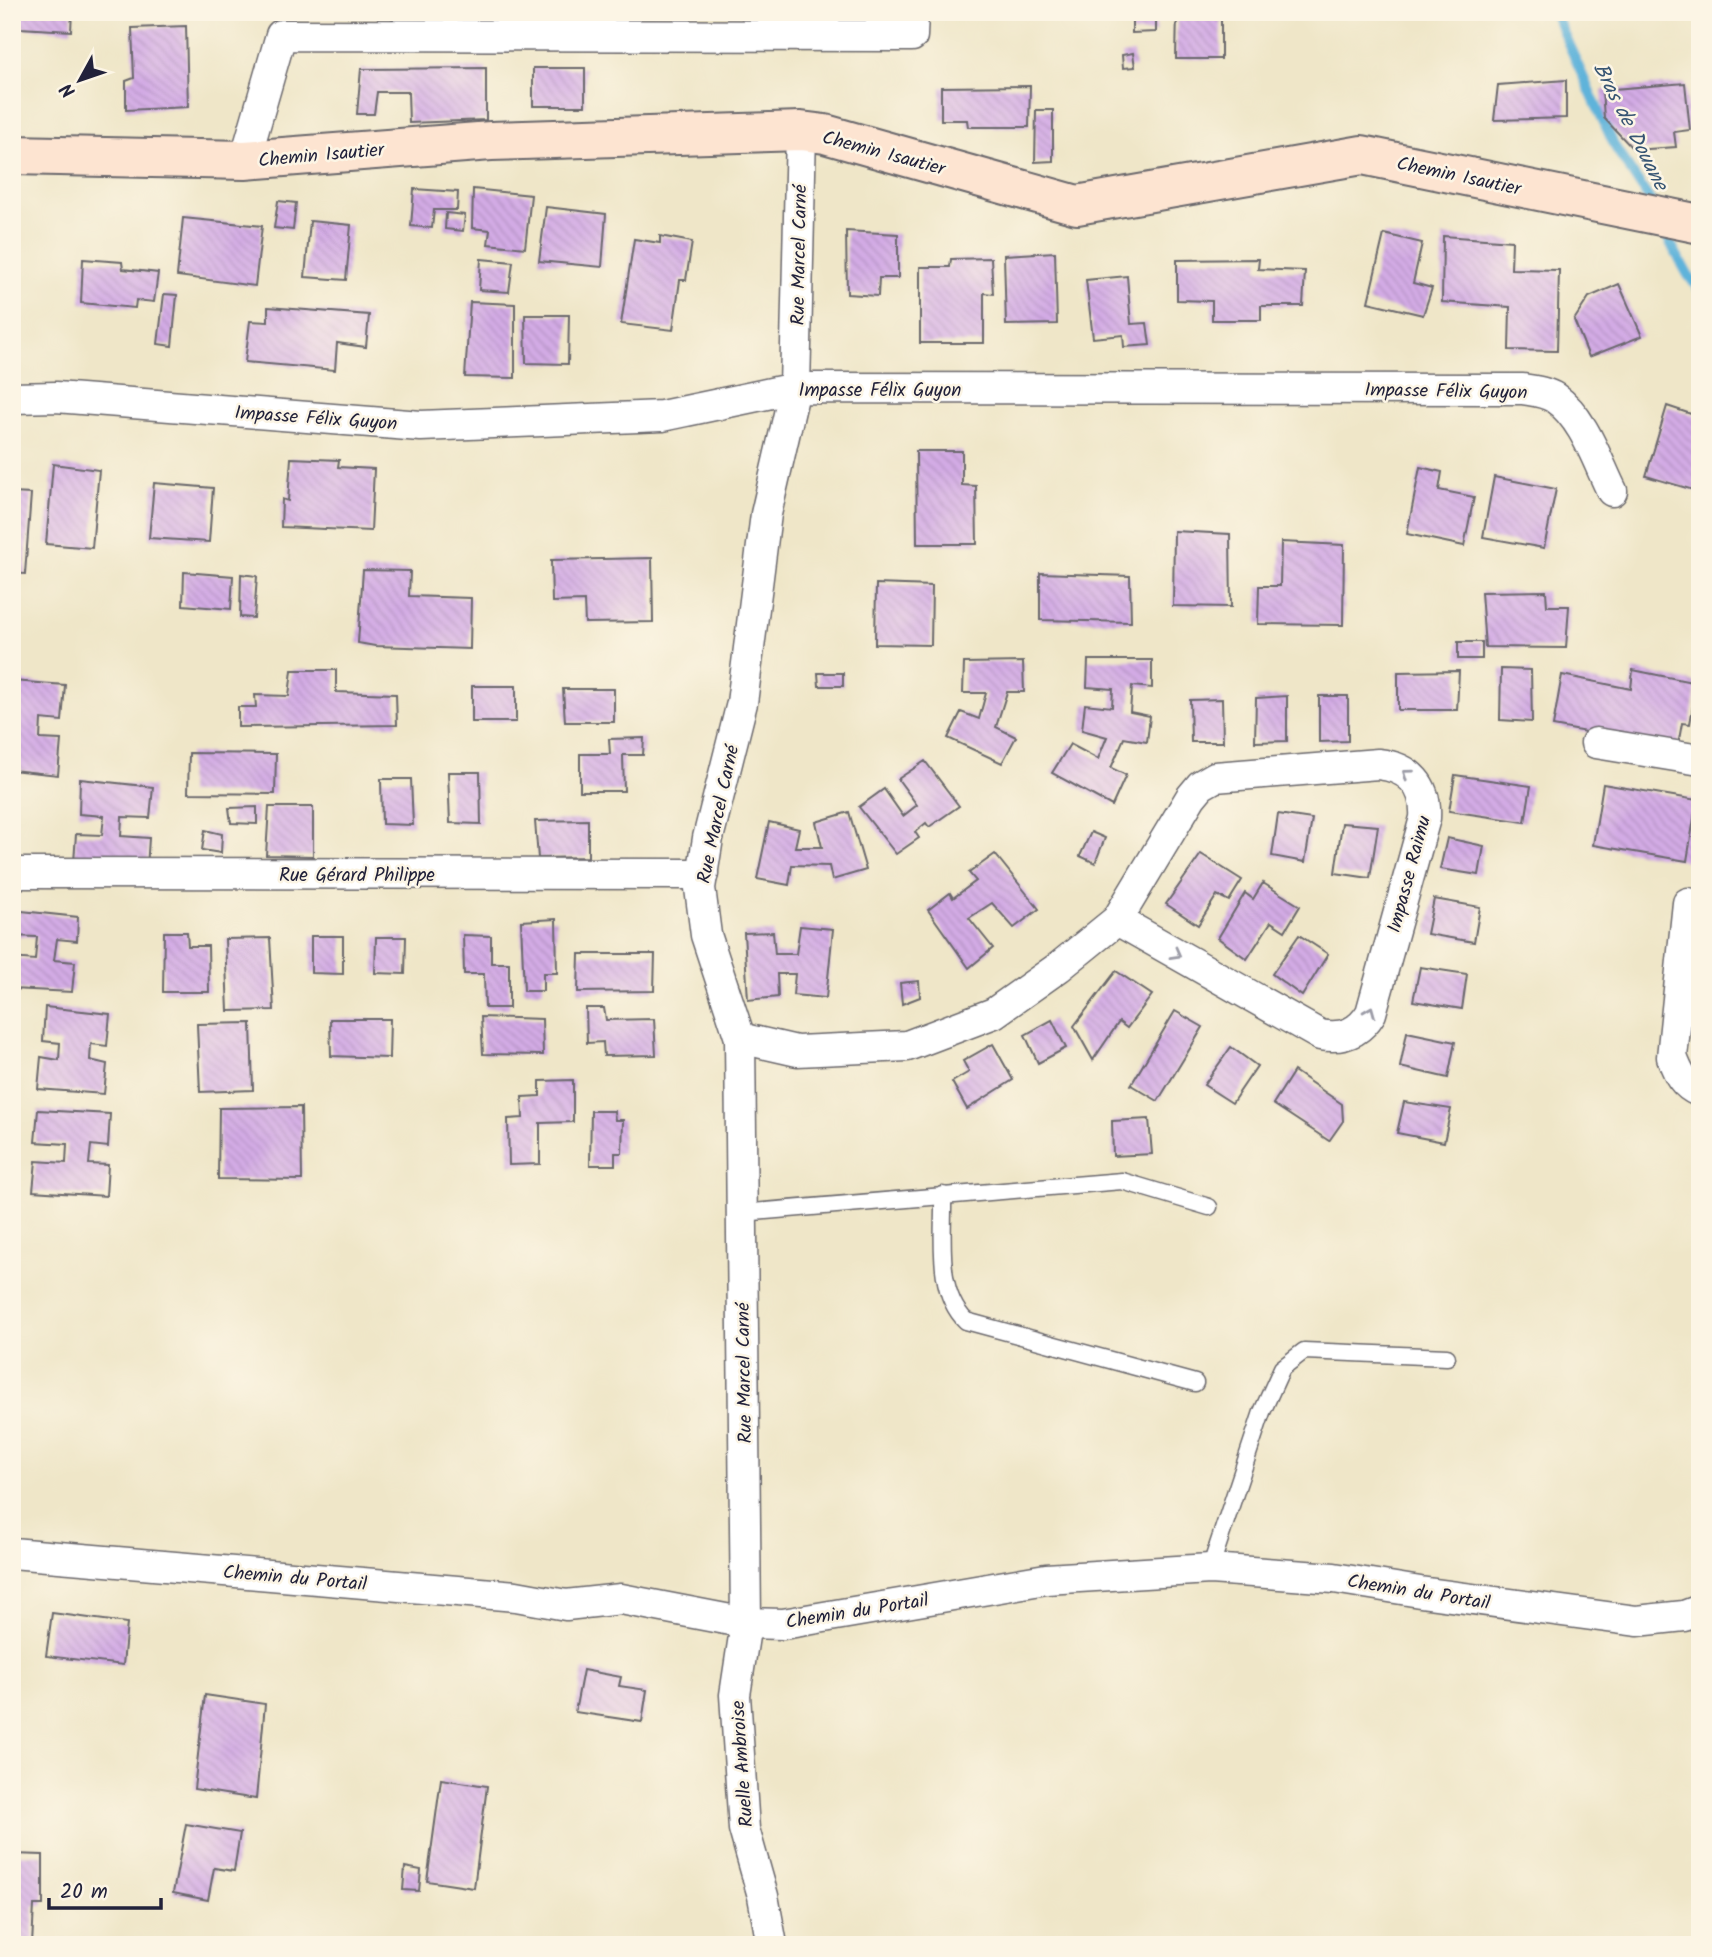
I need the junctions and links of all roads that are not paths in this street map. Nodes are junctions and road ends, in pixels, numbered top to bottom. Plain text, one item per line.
1 (913, 12) edge
2 (801, 131) junction
3 (12, 155) edge
4 (245, 160) junction
5 (1690, 222) edge
6 (796, 388) junction
7 (12, 398) edge
8 (1612, 491) dead end
9 (1596, 743) dead end
10 (1700, 760) edge
11 (12, 873) edge
12 (702, 874) junction
13 (1688, 903) dead end
14 (1116, 920) junction
15 (740, 1038) junction
16 (1700, 1092) edge
17 (943, 1195) junction
18 (1209, 1207) dead end
19 (741, 1213) junction
20 (1447, 1357) dead end
21 (1195, 1383) dead end
22 (12, 1553) edge
23 (1210, 1569) junction
24 (1700, 1610) edge
25 (746, 1623) junction
26 (772, 1945) edge

1 - 4 street
2 - 4 main road, Chemin Isautier
2 - 5 main road, Chemin Isautier
2 - 6 street, Rue Marcel Carné
3 - 4 main road, Chemin Isautier
6 - 7 street, Impasse Félix Guyon
6 - 8 street, Impasse Félix Guyon
6 - 12 street, Rue Marcel Carné
9 - 10 street
11 - 12 street, Rue Gérard Philippe
12 - 15 street, Rue Marcel Carné
13 - 16 street
14 -> 14 street, Impasse Raimu
14 - 15 street, Impasse Raimu
15 - 19 street, Rue Marcel Carné
17 - 18 lane
17 - 19 lane
17 - 21 lane
19 - 25 street, Rue Marcel Carné
20 - 23 lane
22 - 25 street, Chemin du Portail
23 - 24 street, Chemin du Portail
23 - 25 street, Chemin du Portail
25 - 26 street, Ruelle Ambroise

